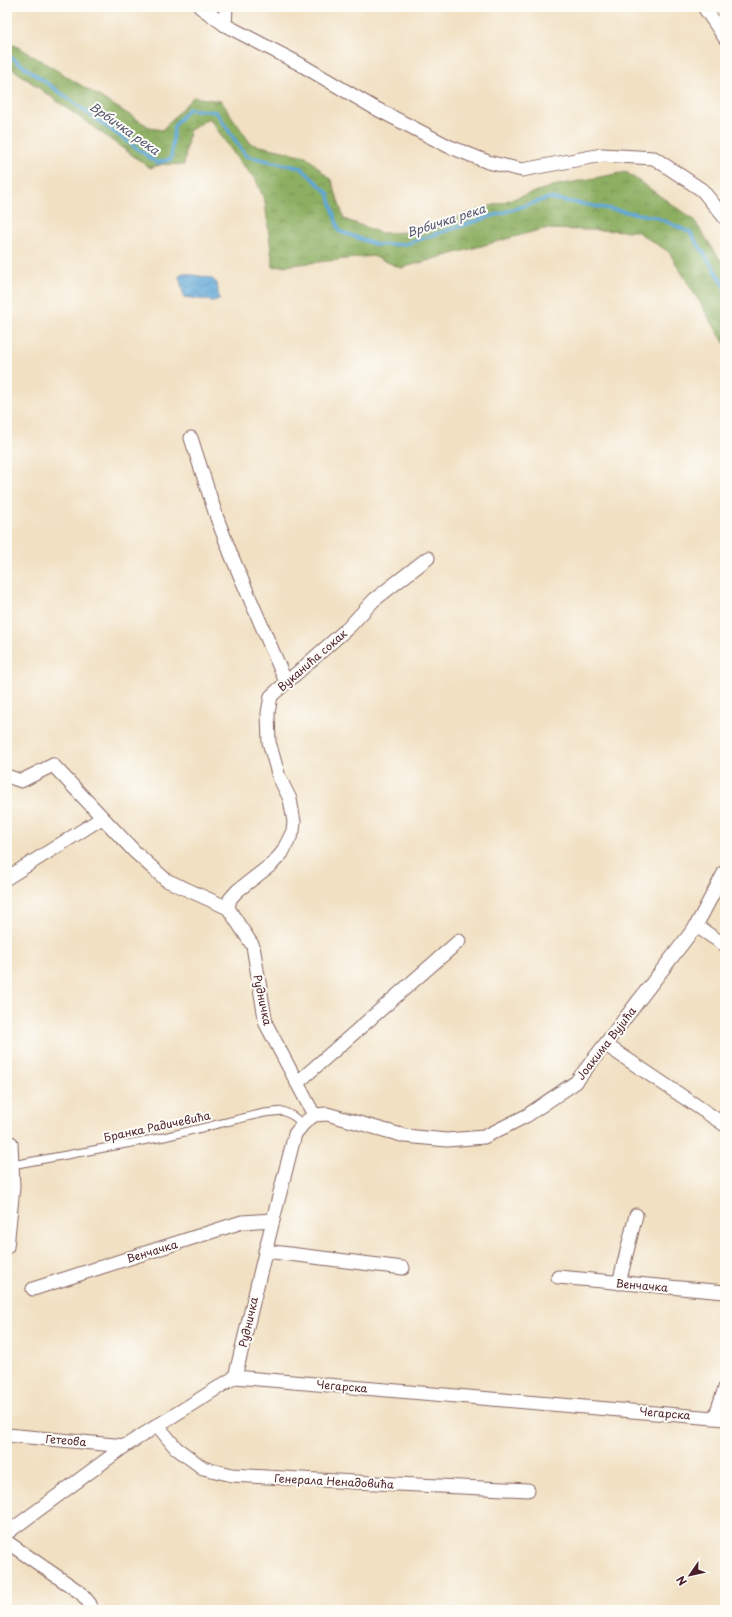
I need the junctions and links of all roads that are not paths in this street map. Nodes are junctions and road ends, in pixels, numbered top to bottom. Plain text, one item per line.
1 (200, 7) edge
2 (226, 7) edge
3 (704, 7) edge
4 (225, 25) junction
5 (725, 38) edge
6 (725, 218) edge
7 (191, 438) dead end
8 (428, 558) dead end
9 (286, 682) junction
10 (7, 776) edge
11 (102, 818) junction
12 (725, 872) edge
13 (7, 878) edge
14 (228, 908) junction
15 (696, 926) junction
16 (458, 941) dead end
17 (725, 945) edge
18 (606, 1045) junction
19 (297, 1083) junction
20 (314, 1115) junction
21 (303, 1124) junction
22 (725, 1125) edge
23 (11, 1143) dead end
24 (12, 1165) junction
25 (636, 1215) dead end
26 (273, 1220) junction
27 (7, 1247) edge
28 (266, 1251) junction
29 (403, 1268) dead end
30 (558, 1277) dead end
31 (619, 1282) junction
32 (33, 1289) dead end
33 (725, 1292) edge
34 (235, 1377) junction
35 (725, 1388) edge
36 (720, 1418) edge
37 (157, 1426) junction
38 (7, 1435) edge
39 (125, 1446) junction
40 (528, 1490) dead end
41 (7, 1533) edge
42 (7, 1542) edge
43 (92, 1610) edge

1 - 4 street
2 - 4 street
3 - 5 street
4 - 6 street
7 - 9 street
8 - 9 street, Вуканића сокак
9 - 14 street, Вуканића сокак
10 - 11 street
11 - 13 street
11 - 14 street
12 - 15 street, Јоакима Вујића
14 - 19 street, Рудничка
15 - 17 street
15 - 18 street, Јоакима Вујића
16 - 19 street
18 - 20 street, Јоакима Вујића
18 - 22 street
19 - 20 street, Рудничка
20 - 21 street, Рудничка
21 - 24 lane, Бранка Радичевића
21 - 26 street, Рудничка
23 - 24 street
24 - 27 street
25 - 31 street
26 - 28 street, Рудничка
26 - 32 street, Венчачка
28 - 29 street
28 - 34 street, Рудничка
30 - 31 street, Венчачка
31 - 33 street, Венчачка
34 - 36 street, Чегарска
34 - 37 street
35 - 36 street
37 - 39 street
37 - 40 street, Генерала Ненадовића
38 - 39 street, Гетеова
39 - 41 street
42 - 43 street

